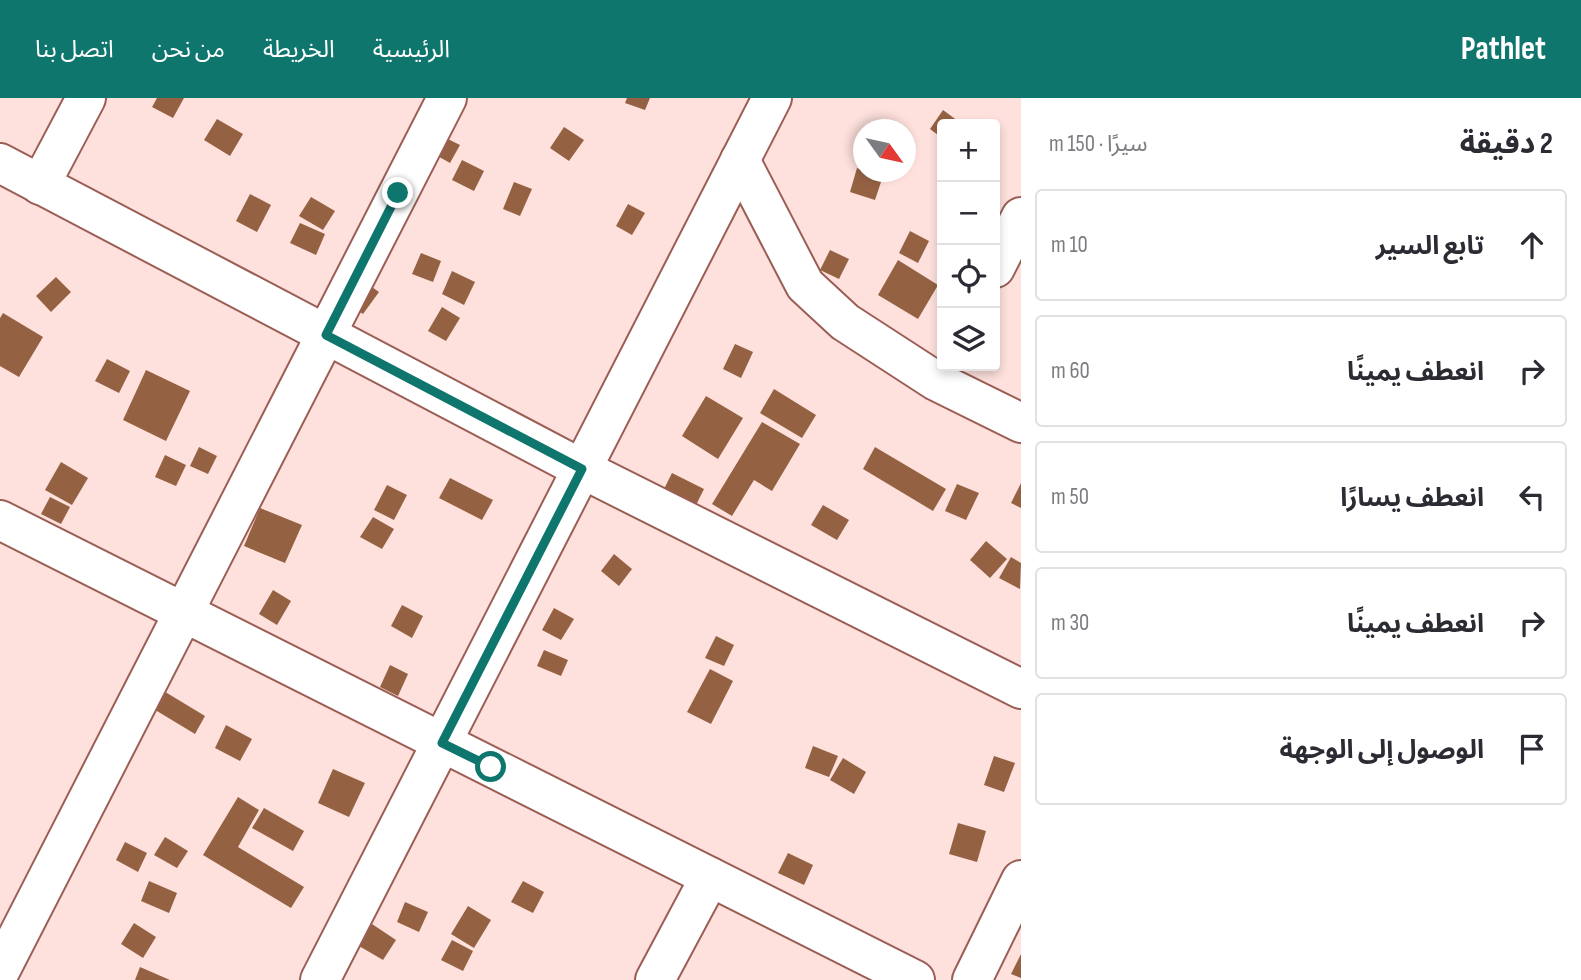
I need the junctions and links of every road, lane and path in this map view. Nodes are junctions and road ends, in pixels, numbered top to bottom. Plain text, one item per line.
1 (86, 98) edge
2 (447, 98) edge
3 (772, 98) edge
4 (740, 160) junction
5 (0, 163) edge
6 (40, 185) junction
7 (1021, 217) edge
8 (1000, 258) edge
9 (326, 335) junction
10 (940, 373) edge
11 (1021, 423) edge
12 (582, 469) junction
13 (0, 520) edge
14 (184, 612) junction
15 (1021, 689) edge
16 (442, 743) junction
17 (710, 877) junction
18 (1021, 880) edge
19 (0, 971) edge
20 (320, 980) edge
21 (655, 980) edge
22 (915, 980) edge
23 (972, 980) edge

1 - 6 street
2 - 9 street
3 - 4 street
4 - 10 street
4 - 12 street
5 - 6 street
6 - 9 street
7 - 8 street
9 - 12 street
9 - 14 street
10 - 11 street
12 - 15 street
12 - 16 street
13 - 14 street
14 - 16 street
14 - 19 street
16 - 17 street
16 - 20 street
17 - 21 street
17 - 22 street
18 - 23 street

